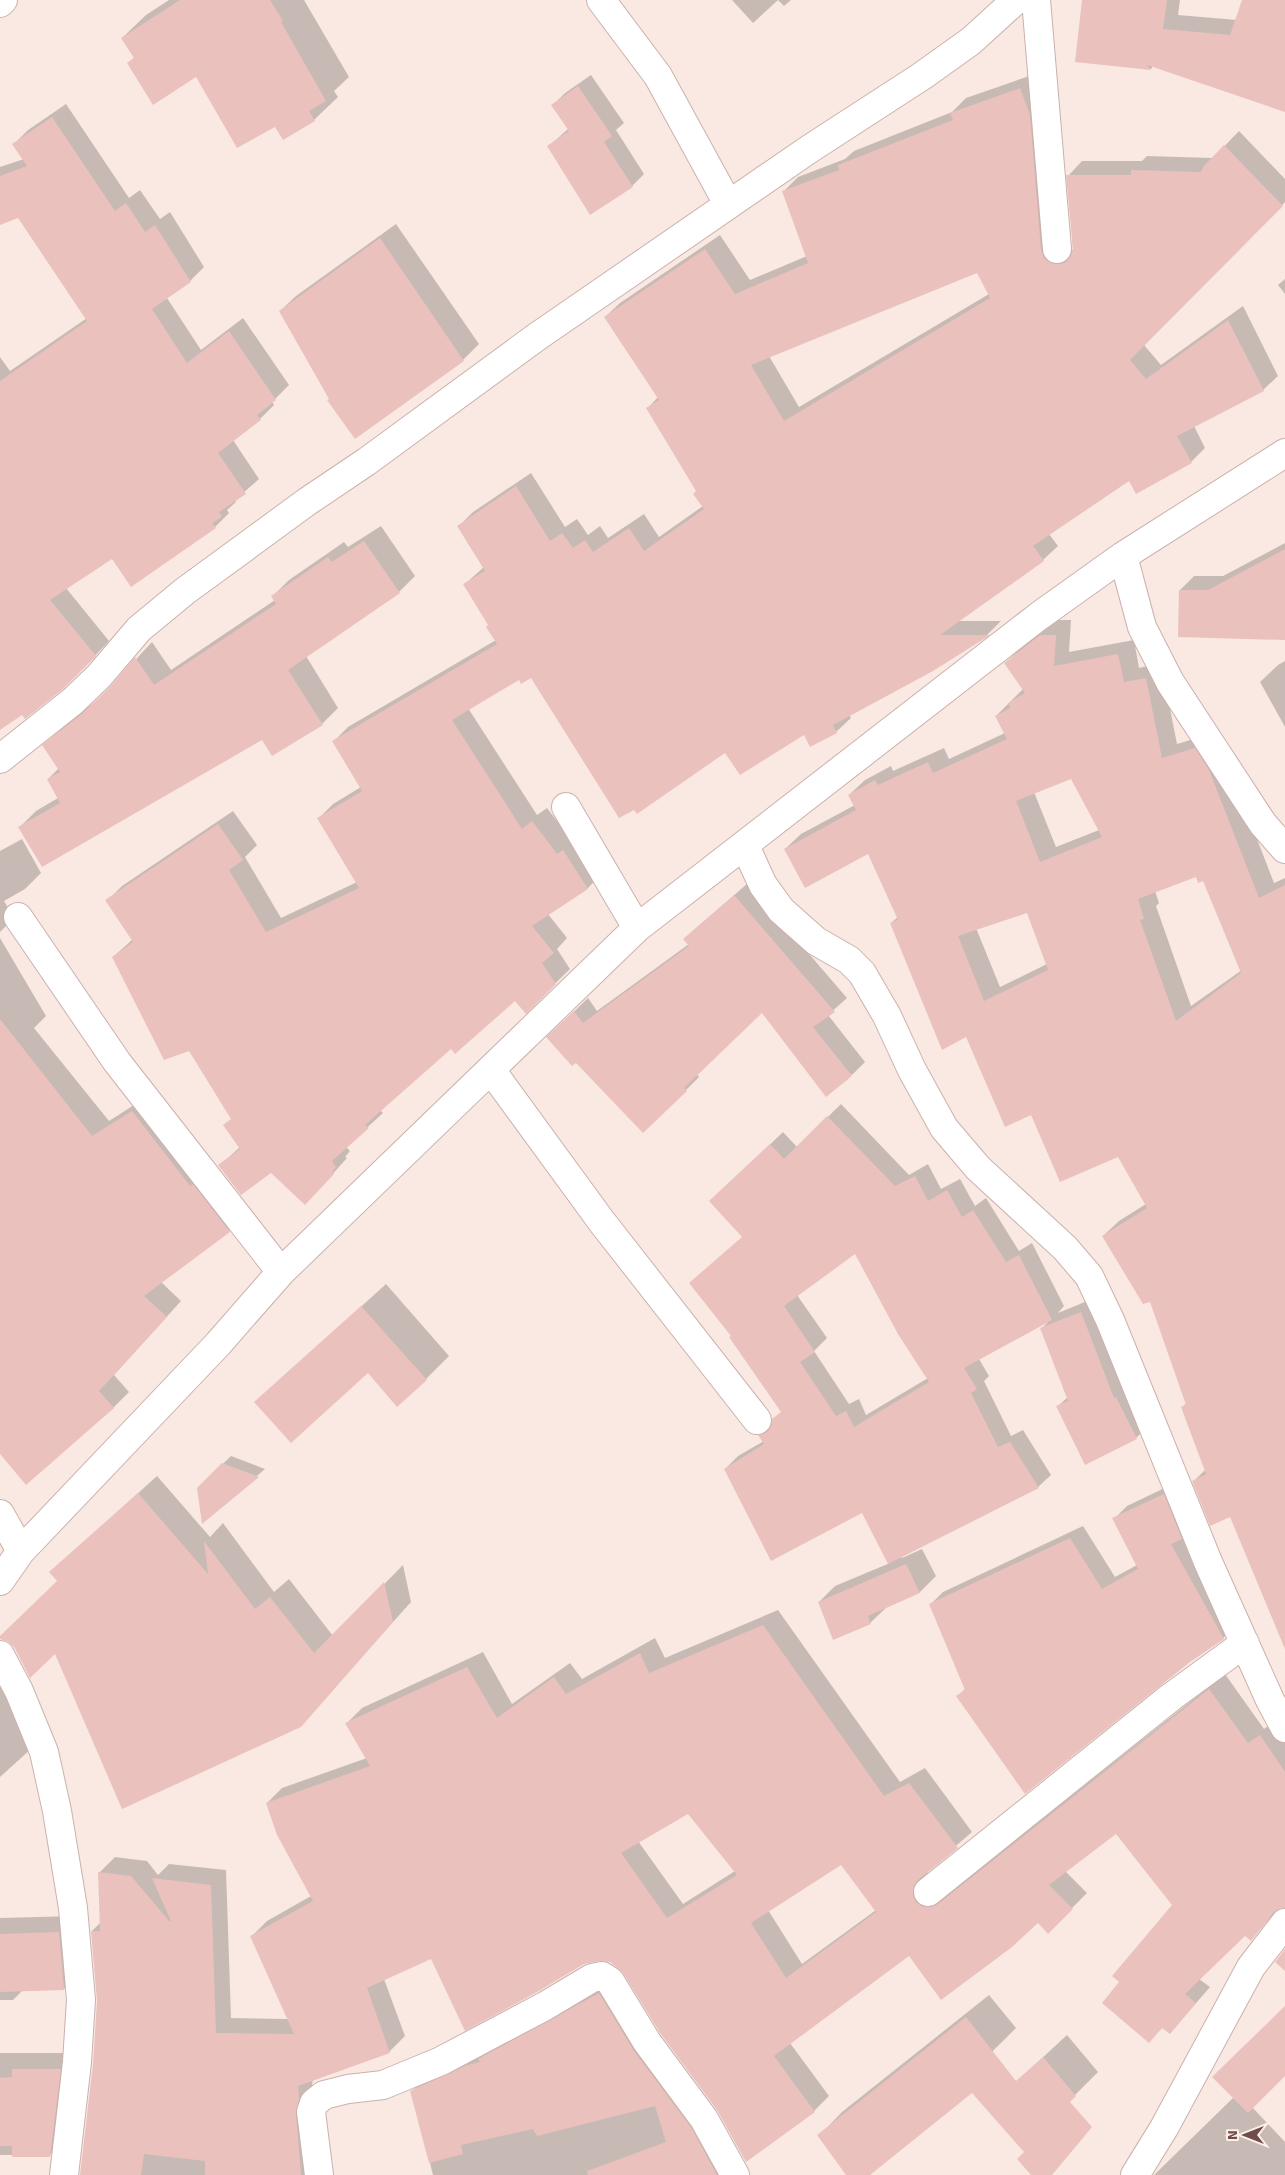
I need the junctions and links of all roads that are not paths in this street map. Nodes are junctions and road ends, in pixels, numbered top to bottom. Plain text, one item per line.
1 (3, 0) edge
2 (601, 0) edge
3 (1016, 0) edge
4 (1036, 0) edge
5 (0, 2) edge
6 (728, 204) junction
7 (1057, 249) dead end
8 (1285, 453) edge
9 (1123, 556) junction
10 (0, 759) edge
11 (566, 806) dead end
12 (745, 846) junction
13 (1285, 849) edge
14 (18, 917) dead end
15 (637, 928) junction
16 (490, 1070) junction
17 (281, 1272) junction
18 (757, 1420) dead end
19 (0, 1514) edge
20 (21, 1551) junction
21 (0, 1581) edge
22 (1245, 1643) junction
23 (0, 1655) edge
24 (1285, 1728) edge
25 (928, 1892) dead end
26 (1285, 1923) edge
27 (64, 2175) edge
28 (319, 2175) edge
29 (735, 2175) edge
30 (1136, 2175) edge

1 - 5 street
2 - 6 street
3 - 6 street
4 - 7 street
6 - 10 street
8 - 9 street
9 - 12 street
9 - 13 street
11 - 15 street
12 - 15 street
12 - 22 street
14 - 17 street
15 - 16 street
16 - 17 street
16 - 18 street
17 - 20 street
19 - 20 street
20 - 21 street
22 - 24 street
22 - 25 street
23 - 27 street
26 - 30 street
28 - 29 street

